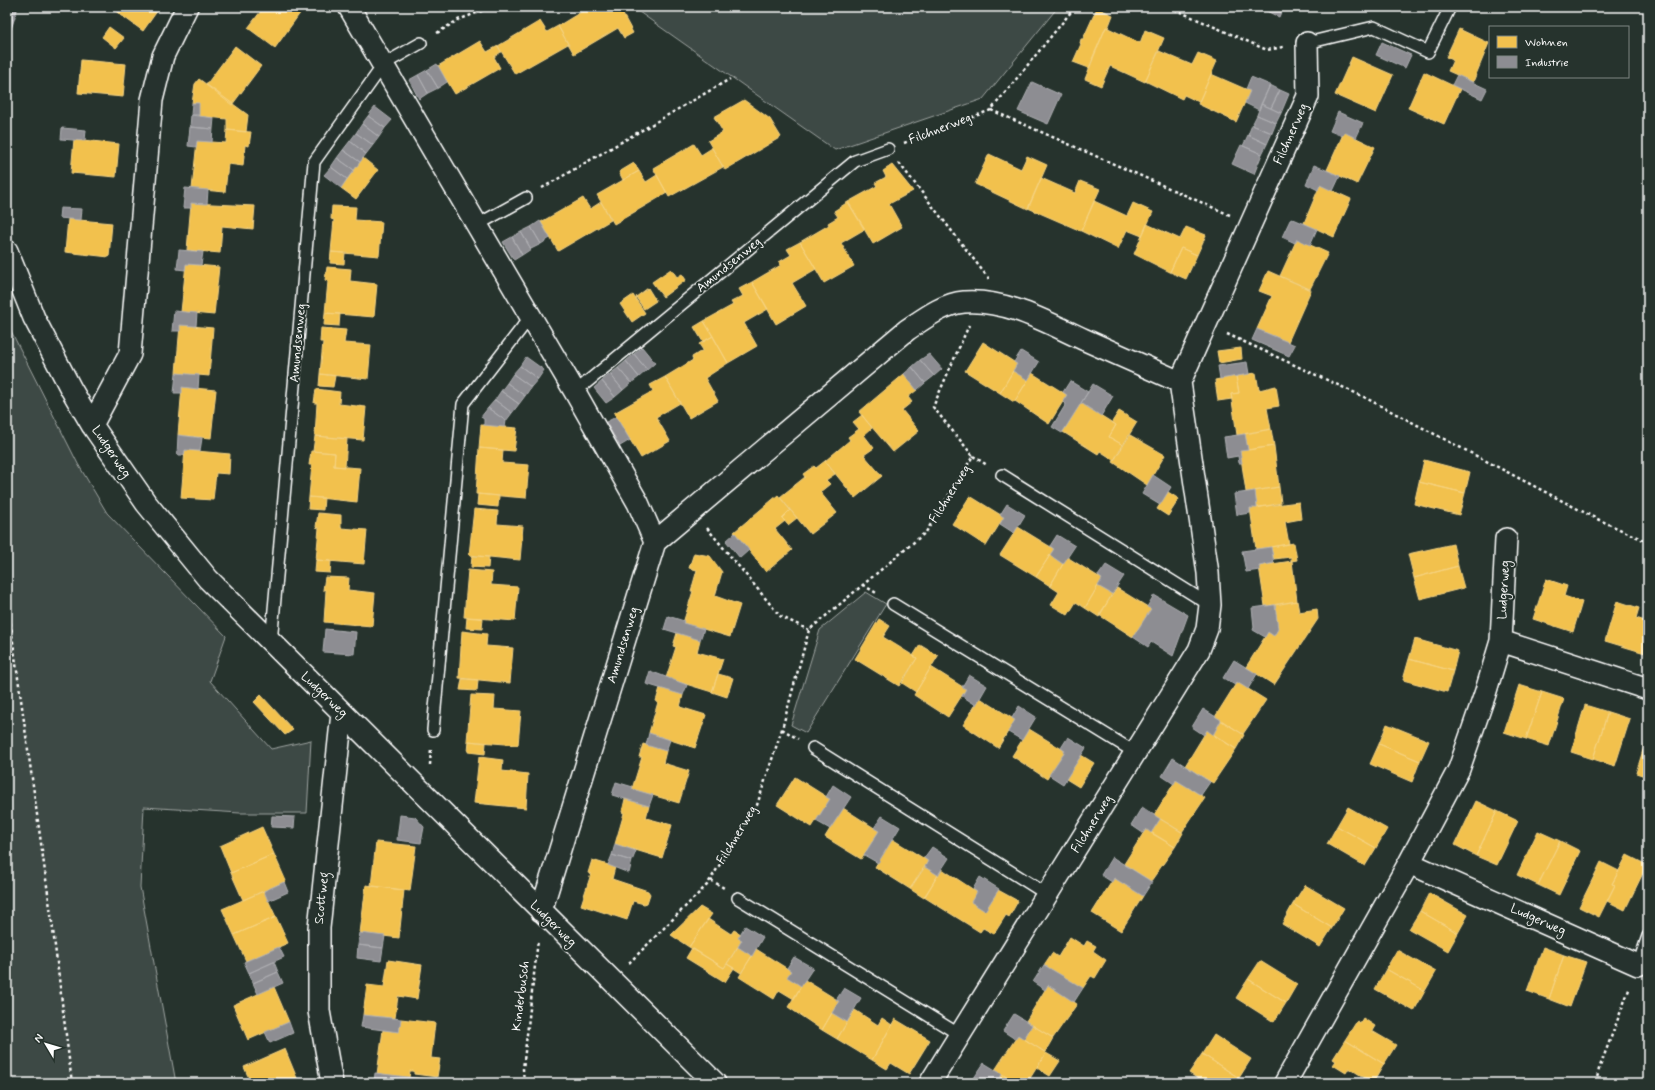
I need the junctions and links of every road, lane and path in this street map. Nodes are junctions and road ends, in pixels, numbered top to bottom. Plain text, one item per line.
1 (187, 7) edge
2 (349, 7) edge
3 (492, 7) edge
4 (1075, 7) edge
5 (1169, 7) edge
6 (1450, 7) edge
7 (421, 43) joint
8 (1307, 43) junction
9 (384, 64) junction
10 (730, 79) dead end
11 (991, 110) junction
12 (888, 149) junction
13 (526, 198) joint
14 (477, 225) junction
15 (1251, 225) junction
16 (7, 251) edge
17 (990, 278) dead end
18 (979, 302) junction
19 (531, 316) junction
20 (1206, 325) junction
21 (1180, 382) junction
22 (575, 392) junction
23 (92, 425) junction
24 (1002, 475) dead end
25 (1506, 539) dead end
26 (655, 542) junction
27 (1648, 542) edge
28 (724, 548) dead end
29 (7, 599) edge
30 (893, 604) dead end
31 (1210, 605) junction
32 (809, 630) junction
33 (1501, 641) junction
34 (271, 643) junction
35 (1648, 689) edge
36 (342, 713) junction
37 (433, 730) joint
38 (813, 748) dead end
39 (1136, 753) junction
40 (427, 796) junction
41 (1409, 863) junction
42 (1048, 895) junction
43 (738, 898) dead end
44 (541, 911) junction
45 (1648, 936) edge
46 (1638, 965) junction
47 (611, 981) junction
48 (960, 1034) junction
49 (72, 1083) edge
50 (332, 1083) edge
51 (524, 1083) edge
52 (715, 1083) edge
53 (930, 1083) edge
54 (1285, 1083) edge
55 (1596, 1083) edge

1 - 23 street
2 - 9 street
3 - 7 path
4 - 11 path
5 - 8 path
6 - 8 lane
7 - 9 lane, Amundsenweg
8 - 15 street, Filchnerweg
9 - 14 street
9 - 34 lane, Amundsenweg
10 - 13 path
11 - 12 path, Filchnerweg
11 - 15 path
12 - 17 path
12 - 22 lane, Amundsenweg
13 - 14 lane
14 - 19 street
15 - 20 street, Filchnerweg
16 - 23 street, Ludgerweg
18 - 21 street
18 - 26 street
18 - 32 path, Filchnerweg
19 - 22 street
19 - 37 lane
20 - 21 street, Filchnerweg
20 - 27 path
21 - 31 street, Filchnerweg
22 - 26 street
23 - 34 street, Ludgerweg
24 - 31 lane
25 - 33 street, Ludgerweg
26 - 44 street, Amundsenweg
28 - 32 path
29 - 49 path
30 - 39 lane
31 - 39 street, Filchnerweg
32 - 47 path, Filchnerweg
33 - 35 street
33 - 41 street, Ludgerweg
34 - 36 street, Ludgerweg
36 - 40 street, Ludgerweg
36 - 50 street, Scottweg
37 - 40 path
38 - 42 lane
39 - 42 street, Filchnerweg
40 - 44 street, Ludgerweg
41 - 46 street, Ludgerweg
41 - 54 street, Ludgerweg
42 - 48 street, Filchnerweg
43 - 48 lane
44 - 47 street, Ludgerweg
44 - 51 path, Kinderbusch
45 - 46 lane
46 - 55 path
47 - 52 street, Ludgerweg
48 - 53 street, Filchnerweg

